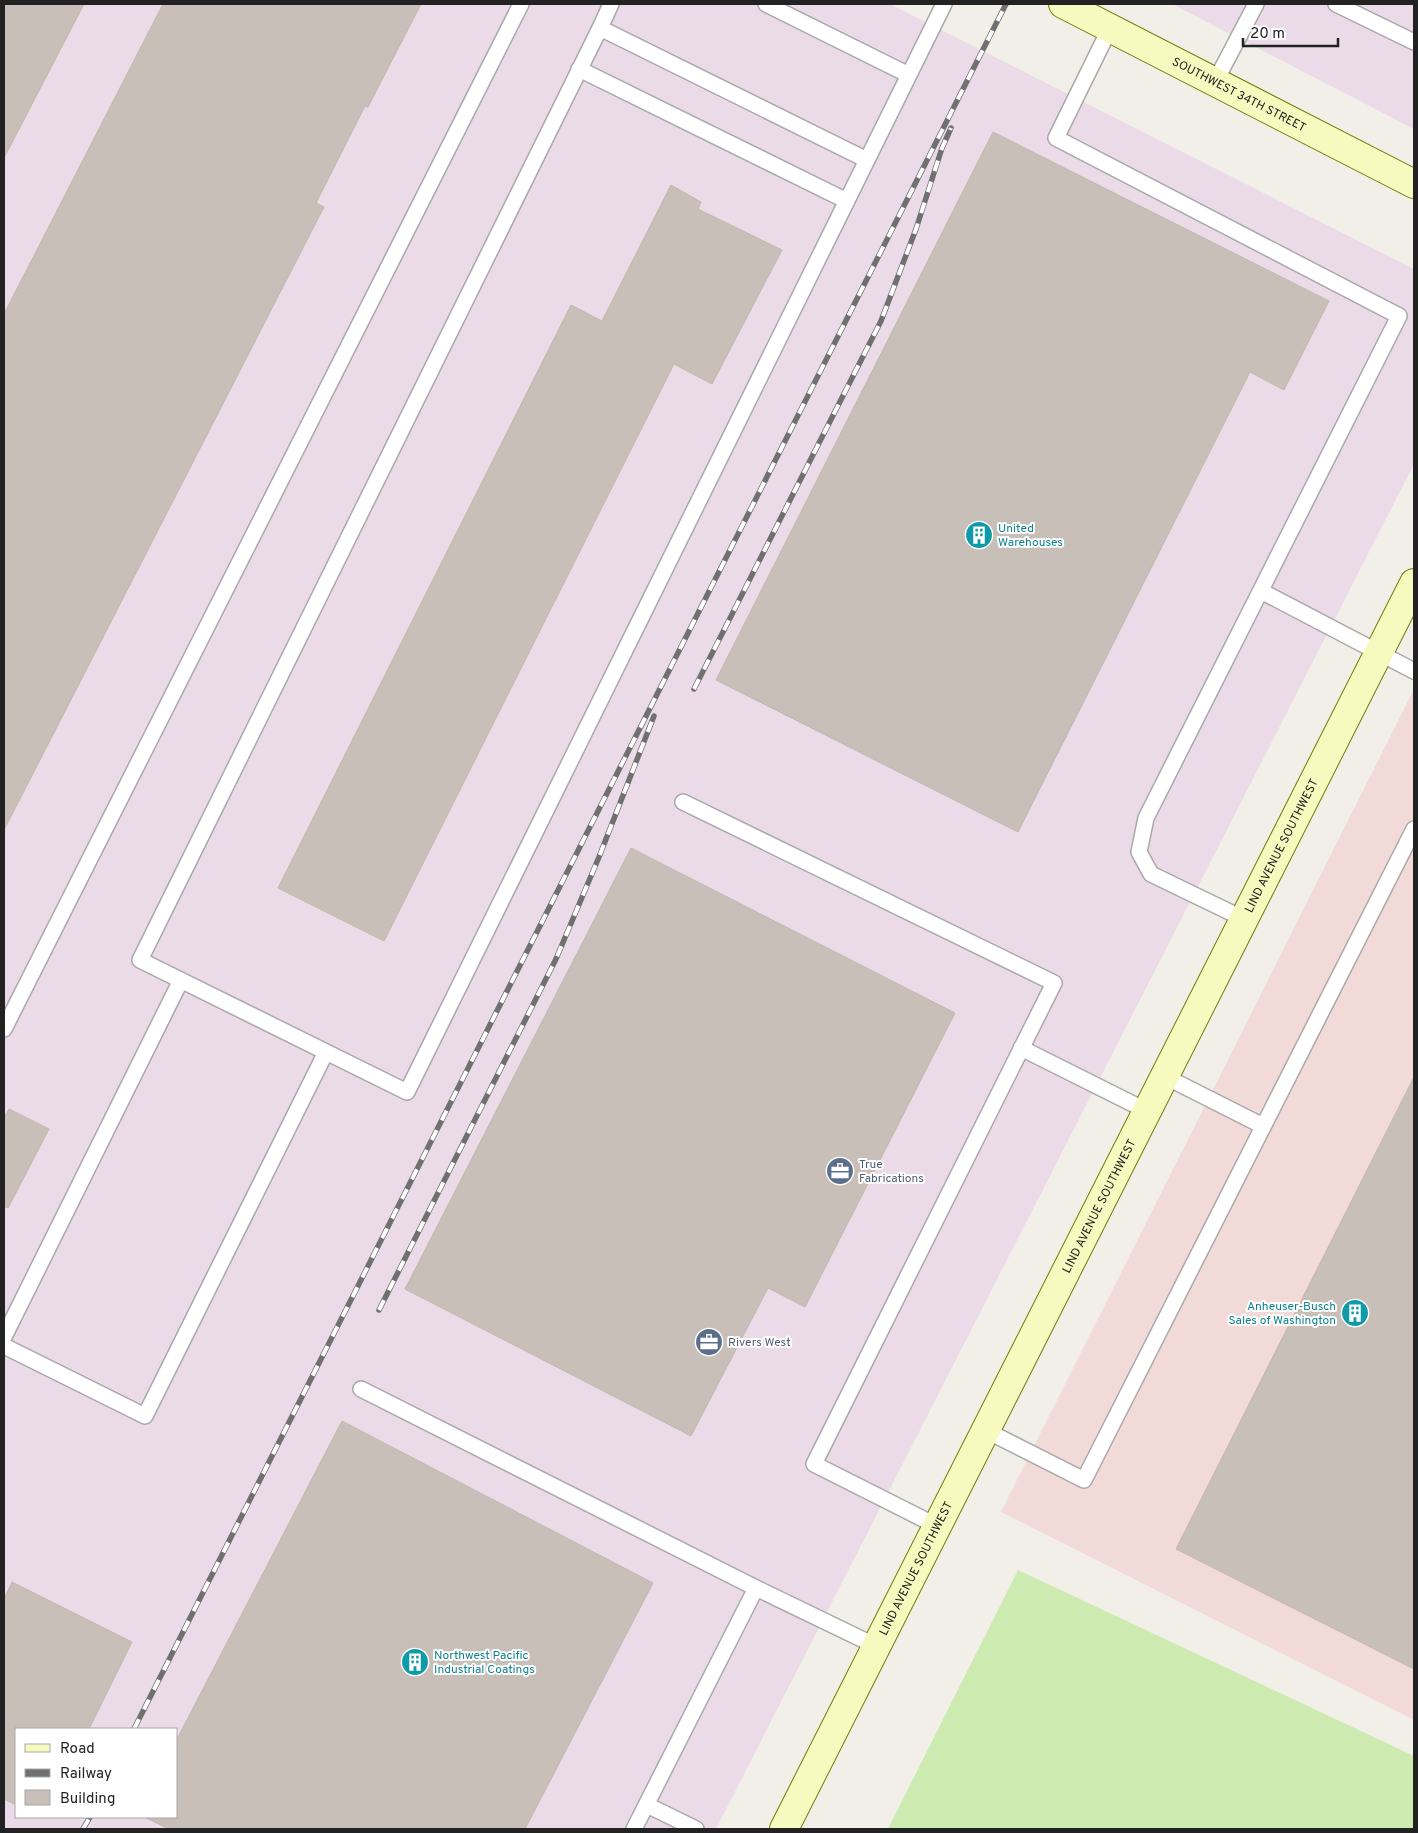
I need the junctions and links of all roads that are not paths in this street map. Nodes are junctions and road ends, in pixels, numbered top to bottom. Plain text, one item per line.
1 (521, 4) edge
2 (611, 4) edge
3 (766, 4) edge
4 (944, 4) edge
5 (1063, 4) edge
6 (1256, 4) edge
7 (1336, 4) edge
8 (600, 28) junction
9 (1110, 28) junction
10 (1414, 42) edge
11 (579, 69) junction
12 (909, 74) junction
13 (1215, 82) junction
14 (867, 160) junction
15 (1414, 184) edge
16 (847, 201) junction
17 (1414, 583) edge
18 (1261, 591) junction
19 (1378, 653) junction
20 (1414, 671) edge
21 (684, 802) dead end
22 (1414, 830) edge
23 (1244, 918) junction
24 (181, 980) junction
25 (4, 1029) edge
26 (1021, 1048) junction
27 (326, 1052) junction
28 (1164, 1076) junction
29 (1147, 1111) junction
30 (1263, 1126) junction
31 (4, 1337) edge
32 (4, 1346) edge
33 (361, 1388) dead end
34 (985, 1430) junction
35 (937, 1526) junction
36 (756, 1588) junction
37 (876, 1646) junction
38 (647, 1805) junction
39 (634, 1829) edge
40 (696, 1829) edge
41 (784, 1829) edge

1 - 25 lane
2 - 8 lane
3 - 12 lane
4 - 12 lane
5 - 9 main road, SOUTHWEST 34TH STREET
6 - 13 lane
7 - 10 lane
8 - 11 lane
8 - 14 lane
9 - 13 main road, SOUTHWEST 34TH STREET
9 - 18 lane
11 - 16 lane
11 - 24 lane
12 - 14 lane
13 - 15 main road, SOUTHWEST 34TH STREET
14 - 16 lane
16 - 27 lane
17 - 19 main road, LIND AVENUE SOUTHWEST
18 - 19 lane
18 - 23 lane
19 - 20 lane
19 - 23 main road, LIND AVENUE SOUTHWEST
21 - 26 lane
22 - 30 lane
23 - 28 main road, LIND AVENUE SOUTHWEST
24 - 27 lane
24 - 31 lane
26 - 29 lane
26 - 35 lane
27 - 32 lane
28 - 29 main road, LIND AVENUE SOUTHWEST
28 - 30 lane
29 - 34 main road, LIND AVENUE SOUTHWEST
30 - 34 lane
33 - 36 lane
34 - 35 main road, LIND AVENUE SOUTHWEST
35 - 37 main road, LIND AVENUE SOUTHWEST
36 - 37 lane
36 - 38 lane
37 - 41 main road, LIND AVENUE SOUTHWEST
38 - 39 lane
38 - 40 lane

